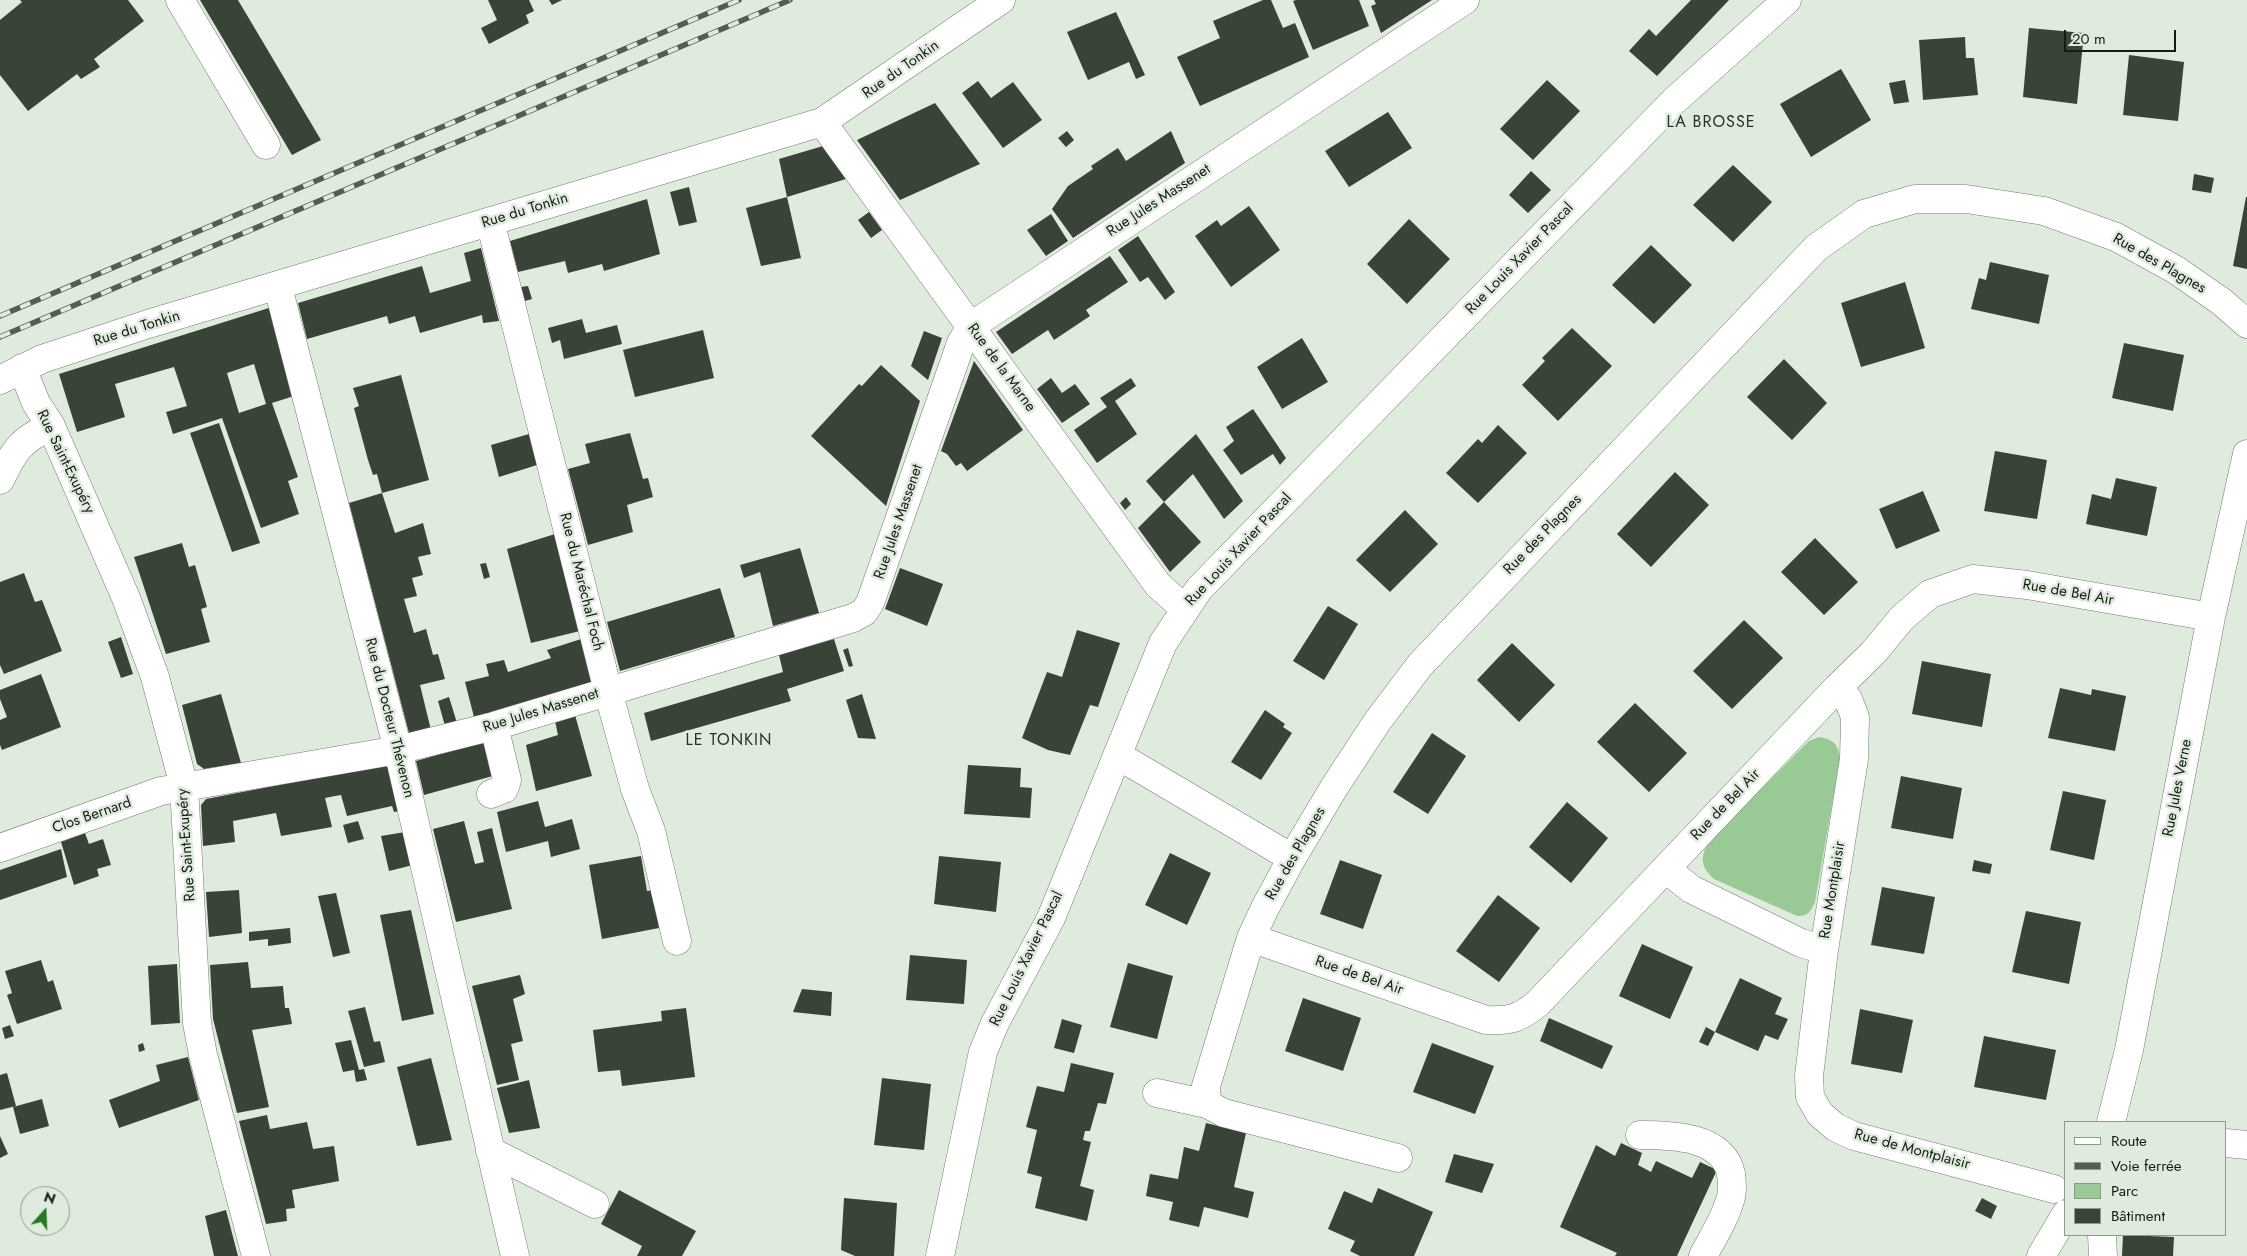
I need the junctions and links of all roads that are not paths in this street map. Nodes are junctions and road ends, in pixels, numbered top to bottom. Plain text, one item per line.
1 (180, 0) edge
2 (1001, 0) edge
3 (1465, 0) edge
4 (1787, 0) edge
5 (822, 122) junction
6 (266, 145) dead end
7 (490, 221) junction
8 (278, 287) junction
9 (2247, 324) edge
10 (971, 326) junction
11 (11, 374) edge
12 (51, 426) junction
13 (2247, 454) edge
14 (0, 480) edge
15 (1185, 608) junction
16 (2211, 617) junction
17 (1837, 688) junction
18 (608, 692) junction
19 (494, 726) junction
20 (398, 750) junction
21 (1116, 755) junction
22 (184, 786) junction
23 (492, 794) dead end
24 (0, 848) edge
25 (1292, 858) junction
26 (1666, 869) junction
27 (1251, 938) junction
28 (677, 942) dead end
29 (1824, 950) junction
30 (1157, 1093) dead end
31 (1207, 1104) junction
32 (2113, 1121) edge
33 (1640, 1135) dead end
34 (2227, 1142) edge
35 (2247, 1145) edge
36 (490, 1151) junction
37 (1398, 1158) dead end
38 (2054, 1189) dead end
39 (595, 1204) dead end
40 (2064, 1217) edge
41 (2102, 1236) edge
42 (256, 1256) edge
43 (516, 1256) edge
44 (940, 1256) edge
45 (1703, 1256) edge
46 (2041, 1256) edge
47 (2103, 1256) edge

1 - 6 street
2 - 5 street, Rue du Tonkin
3 - 10 street, Rue Jules Massenet
4 - 15 street, Rue Louis Xavier Pascal
5 - 7 street, Rue du Tonkin
5 - 10 street, Rue de la Marne
7 - 8 street, Rue du Tonkin
7 - 18 street, Rue du Maréchal Foch
8 - 11 street, Rue du Tonkin
8 - 20 street, Rue du Docteur Thévenon
9 - 25 street, Rue des Plagnes
10 - 15 street, Rue de la Marne
10 - 18 street, Rue Jules Massenet
11 - 12 street, Rue Saint-Exupéry
12 - 14 street
12 - 22 street, Rue Saint-Exupéry
13 - 16 street, Rue Jules Verne
15 - 21 street, Rue Louis Xavier Pascal
16 - 17 street, Rue de Bel Air
16 - 32 street, Rue Jules Verne
17 - 26 street, Rue de Bel Air
17 - 29 street, Rue Montplaisir
18 - 19 street, Rue Jules Massenet
18 - 28 street, Rue du Maréchal Foch
19 - 20 street, Rue Jules Massenet
19 - 23 street
20 - 22 street, Rue Jules Massenet
20 - 36 street, Rue du Docteur Thévenon
21 - 25 street
21 - 44 street, Rue Louis Xavier Pascal
22 - 24 street, Clos Bernard
22 - 42 street, Rue Saint-Exupéry
25 - 27 street, Rue des Plagnes
26 - 27 street, Rue de Bel Air
26 - 29 street, Rue Montplaisir
27 - 31 street, Rue des Plagnes
29 - 38 street, Rue de Montplaisir
30 - 31 street
31 - 37 street
33 - 45 street
34 - 35 street
36 - 39 street
36 - 43 street, Rue du Docteur Thévenon
40 - 46 street
41 - 47 street

